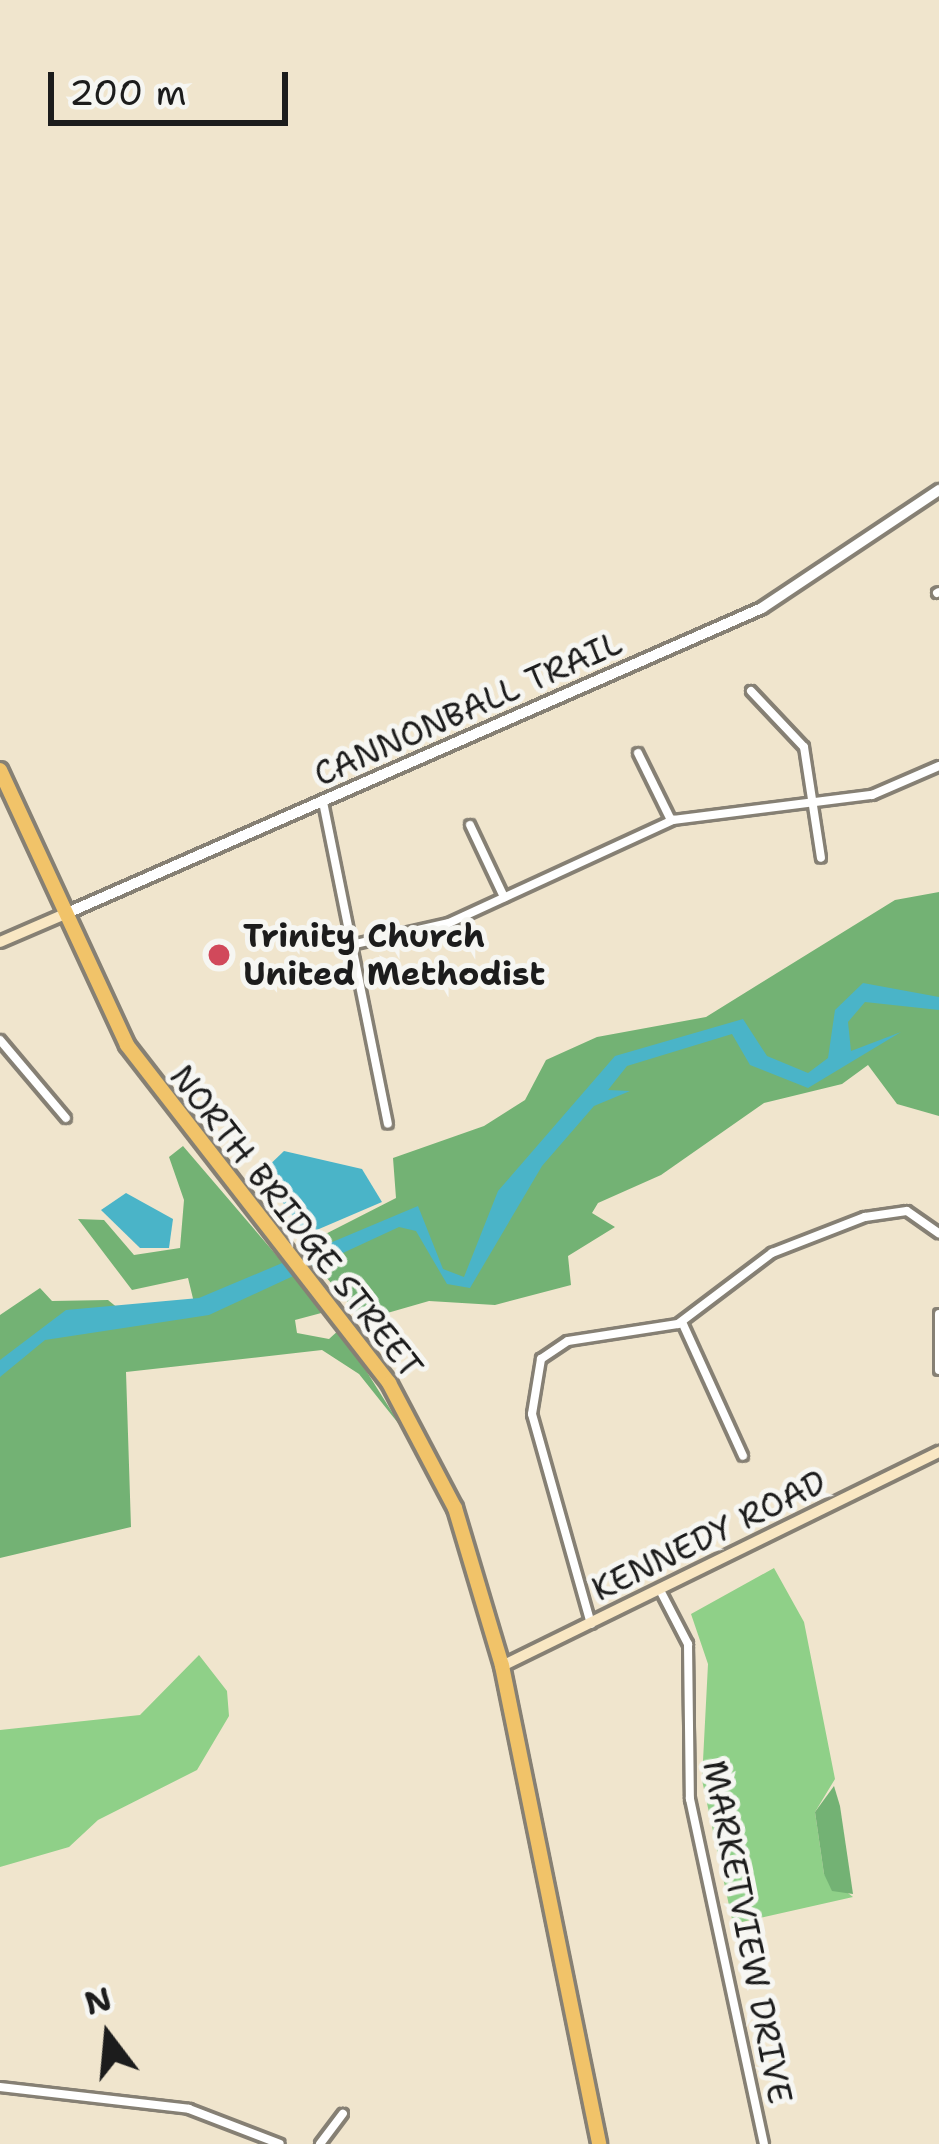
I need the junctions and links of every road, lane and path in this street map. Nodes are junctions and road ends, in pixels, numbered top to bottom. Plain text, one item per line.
1 (939, 490) edge
2 (751, 691) dead end
3 (638, 753) dead end
4 (939, 766) edge
5 (0, 770) edge
6 (812, 801) junction
7 (323, 802) junction
8 (671, 820) junction
9 (470, 825) dead end
10 (821, 858) dead end
11 (504, 897) junction
12 (65, 914) junction
13 (0, 942) edge
14 (351, 945) junction
15 (0, 1040) edge
16 (66, 1118) dead end
17 (388, 1123) dead end
18 (939, 1233) edge
19 (939, 1314) edge
20 (682, 1322) junction
21 (939, 1370) edge
22 (939, 1452) edge
23 (743, 1456) dead end
24 (662, 1592) junction
25 (591, 1624) junction
26 (502, 1666) junction
27 (0, 2087) edge
28 (343, 2114) dead end
29 (280, 2144) edge
30 (320, 2144) edge
31 (599, 2144) edge
32 (764, 2144) edge

1 - 7 street, CANNONBALL TRAIL
2 - 6 street
3 - 8 street
4 - 6 street
5 - 12 highway, NORTH BRIDGE STREET
6 - 8 street
6 - 10 street
7 - 12 street, CANNONBALL TRAIL
7 - 14 street
8 - 11 street
9 - 11 street
11 - 14 street
12 - 13 main road, CANNONBALL TRAIL
12 - 26 highway, NORTH BRIDGE STREET
14 - 17 street
15 - 16 street
18 - 20 street
19 - 21 street
20 - 23 street
20 - 25 street
22 - 24 main road, KENNEDY ROAD
24 - 25 main road, KENNEDY ROAD
24 - 32 street, MARKETVIEW DRIVE
25 - 26 main road, KENNEDY ROAD
26 - 31 highway, NORTH BRIDGE STREET
27 - 29 street
28 - 30 street

